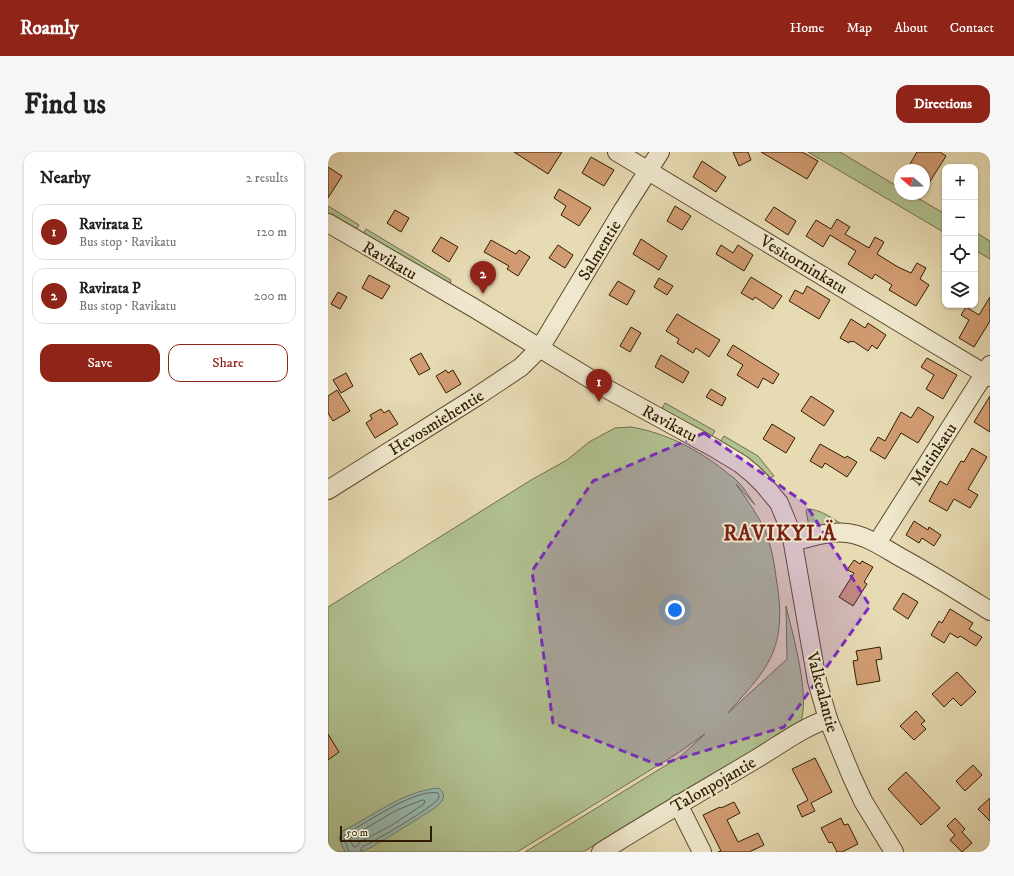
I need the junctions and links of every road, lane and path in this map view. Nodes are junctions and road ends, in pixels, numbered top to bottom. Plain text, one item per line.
1 (617, 152) edge
2 (660, 152) edge
3 (648, 170) junction
4 (328, 223) edge
5 (540, 348) junction
6 (988, 372) edge
7 (328, 490) edge
8 (793, 542) junction
9 (877, 543) junction
10 (990, 610) edge
11 (828, 718) junction
12 (678, 804) junction
13 (601, 852) edge
14 (702, 852) edge
15 (894, 852) edge

1 - 3 street, Vesitorninkatu
2 - 3 street, Salmentie
3 - 5 street, Salmentie
3 - 6 street, Vesitorninkatu
4 - 5 street, Ravikatu
5 - 7 street, Hevosmiehentie
5 - 8 street, Ravikatu
6 - 9 street, Matinkatu
8 - 9 street
8 - 11 street, Valkealantie
9 - 10 street
11 - 12 street, Talonpojantie
11 - 15 street, Valkealantie
12 - 13 street, Talonpojantie
12 - 14 street

